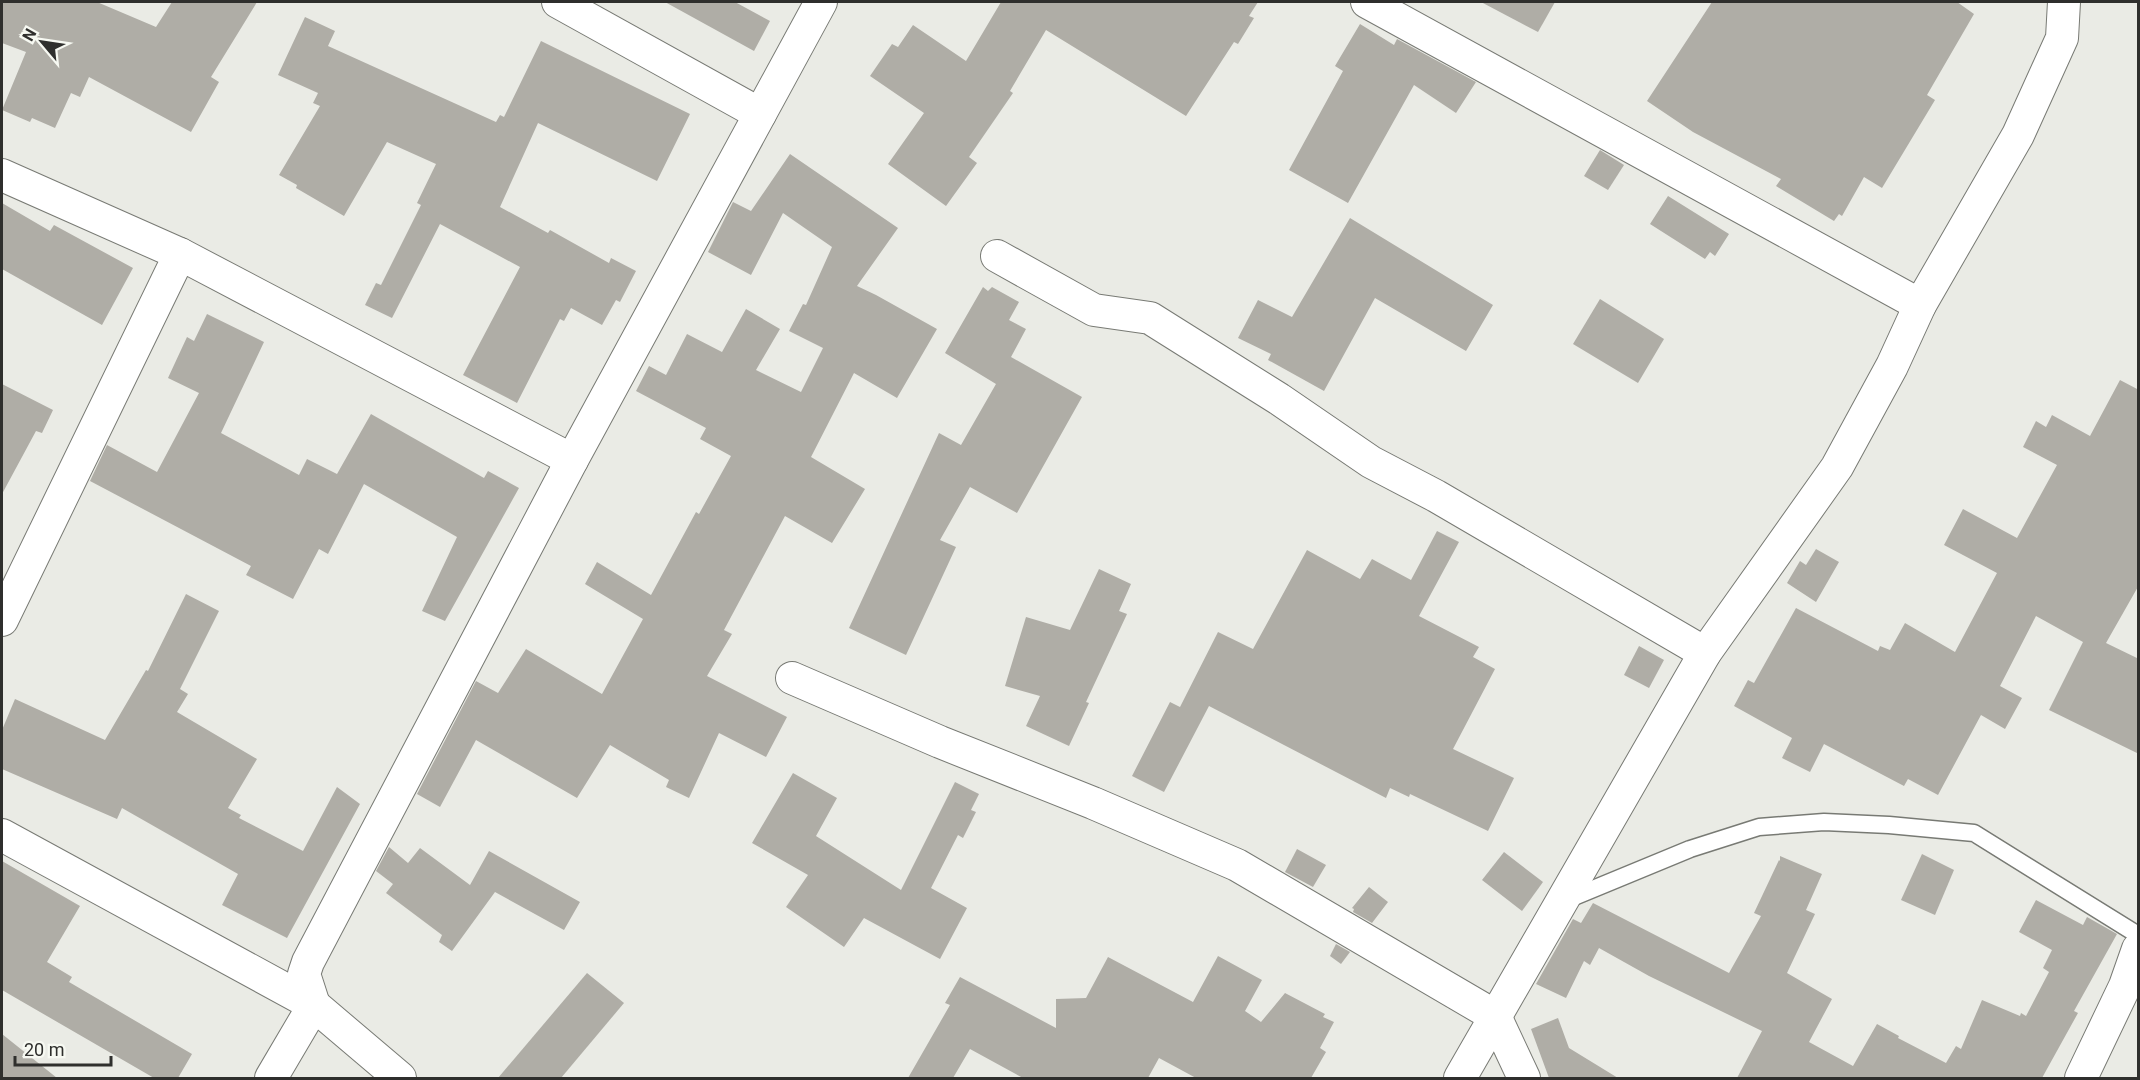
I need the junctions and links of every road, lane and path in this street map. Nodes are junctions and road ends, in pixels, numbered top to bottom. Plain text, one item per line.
1 (558, 2) edge
2 (821, 2) edge
3 (1367, 2) edge
4 (2064, 2) edge
5 (760, 114) junction
6 (2, 175) edge
7 (180, 254) junction
8 (997, 256) dead end
9 (1920, 305) junction
10 (572, 460) junction
11 (2, 620) edge
12 (1705, 653) junction
13 (792, 678) dead end
14 (2, 835) edge
15 (1563, 901) junction
16 (2139, 934) edge
17 (2139, 949) edge
18 (2132, 989) edge
19 (314, 1005) junction
20 (1495, 1016) junction
21 (271, 1078) edge
22 (400, 1078) edge
23 (1460, 1078) edge
24 (1524, 1078) edge
25 (2081, 1078) edge

1 - 5 street
2 - 5 street
3 - 9 street
4 - 9 street
5 - 10 street
6 - 7 street
7 - 10 street
7 - 11 street
8 - 12 street
9 - 12 street
10 - 19 street
12 - 15 street
13 - 20 street
14 - 19 street
15 - 16 lane
15 - 20 street
17 - 18 street
18 - 25 street
19 - 21 street
19 - 22 street
20 - 23 street
20 - 24 street

